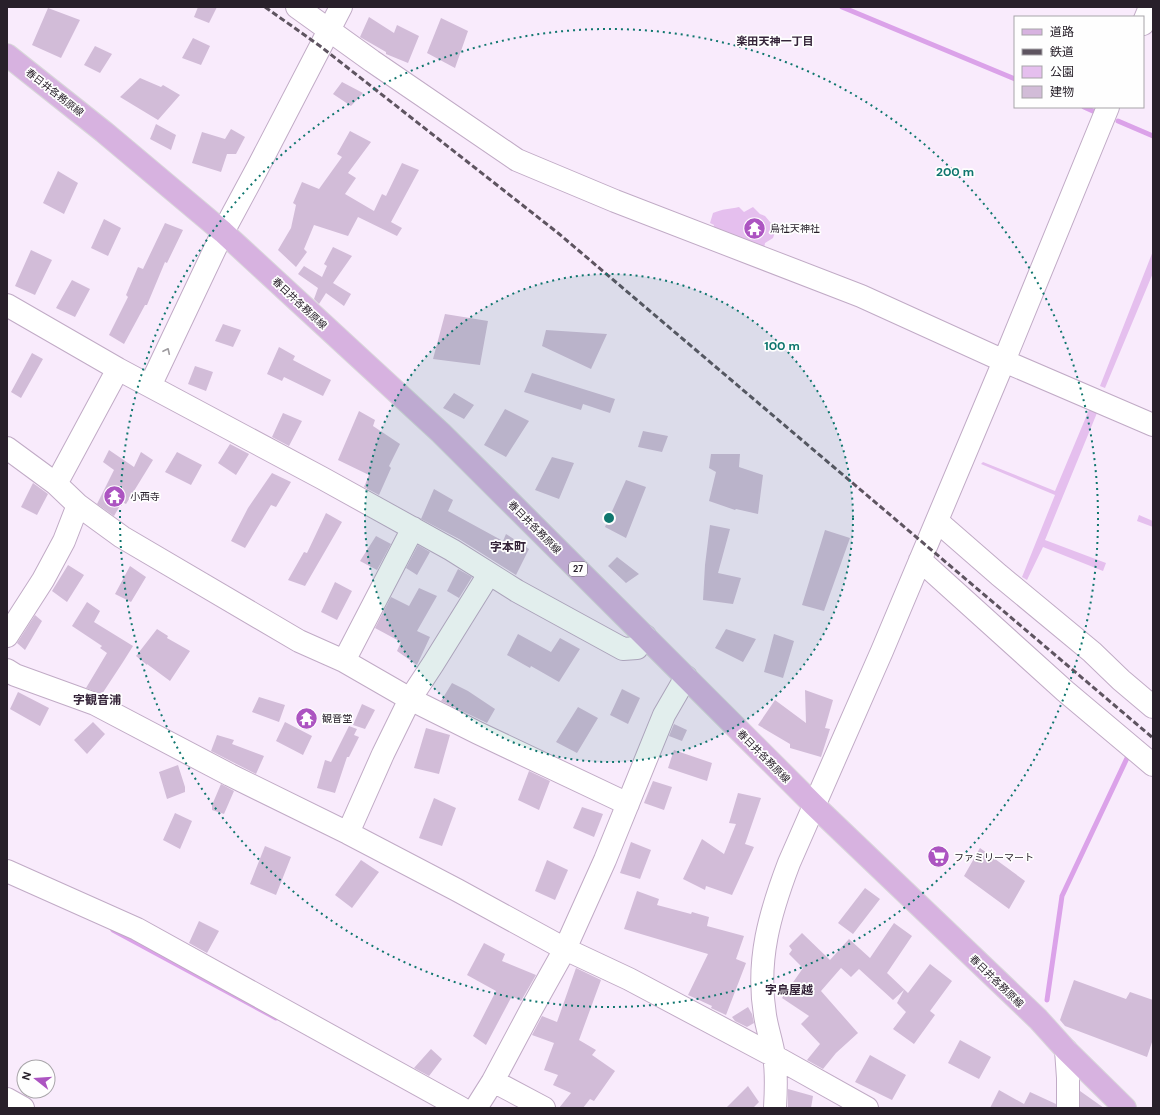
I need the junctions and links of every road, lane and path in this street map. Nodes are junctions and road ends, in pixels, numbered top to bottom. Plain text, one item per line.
1 (297, 7) edge
2 (341, 7) edge
3 (1150, 7) edge
4 (1144, 22) edge
5 (329, 30) junction
6 (7, 55) edge
7 (1108, 108) edge
8 (223, 232) junction
9 (7, 305) edge
10 (1004, 361) junction
11 (118, 369) junction
12 (150, 386) junction
13 (1153, 424) edge
14 (7, 448) edge
15 (56, 484) junction
16 (78, 505) junction
17 (937, 520) junction
18 (413, 528) junction
19 (920, 560) junction
20 (489, 574) junction
21 (7, 636) edge
22 (645, 636) junction
23 (344, 661) junction
24 (686, 677) junction
25 (10, 678) edge
26 (410, 699) junction
27 (1150, 704) edge
28 (1153, 765) edge
29 (628, 804) junction
30 (815, 806) junction
31 (348, 833) junction
32 (7, 871) edge
33 (565, 949) junction
34 (1066, 1050) junction
35 (774, 1056) junction
36 (493, 1081) junction
37 (7, 1099) edge
38 (23, 1108) edge
39 (462, 1108) edge
40 (476, 1108) edge
41 (544, 1108) edge
42 (775, 1108) edge
43 (867, 1108) edge
44 (1068, 1108) edge
45 (1125, 1108) edge

1 - 5 street
2 - 5 street
3 - 4 street
5 - 8 street
5 - 10 street
6 - 8 main road, 春日井各務原線 / 27
7 - 10 street
12 -> 8 street
8 - 22 main road, 春日井各務原線 / 27
9 - 11 street
10 - 13 street
10 - 17 street
11 - 12 street
11 - 15 street
12 - 18 street
14 - 15 street
15 - 16 street
16 - 21 street
16 - 23 street
17 - 19 street
17 - 27 street
18 - 20 street
18 - 23 street
19 - 28 street
19 - 30 street
20 - 22 street
20 - 26 street
22 - 24 main road, 春日井各務原線 / 27
23 - 26 street
24 - 29 street
24 - 30 main road, 春日井各務原線 / 27
25 - 31 street
26 - 29 street
26 - 31 street
29 - 33 street
30 - 34 main road, 春日井各務原線 / 27
30 - 35 street
31 - 33 street
32 - 39 street
33 - 35 street
33 - 36 street
34 - 44 street
34 - 45 main road, 春日井各務原線 / 27
35 - 42 street
35 - 43 street
36 - 40 street
36 - 41 street
37 - 38 street

